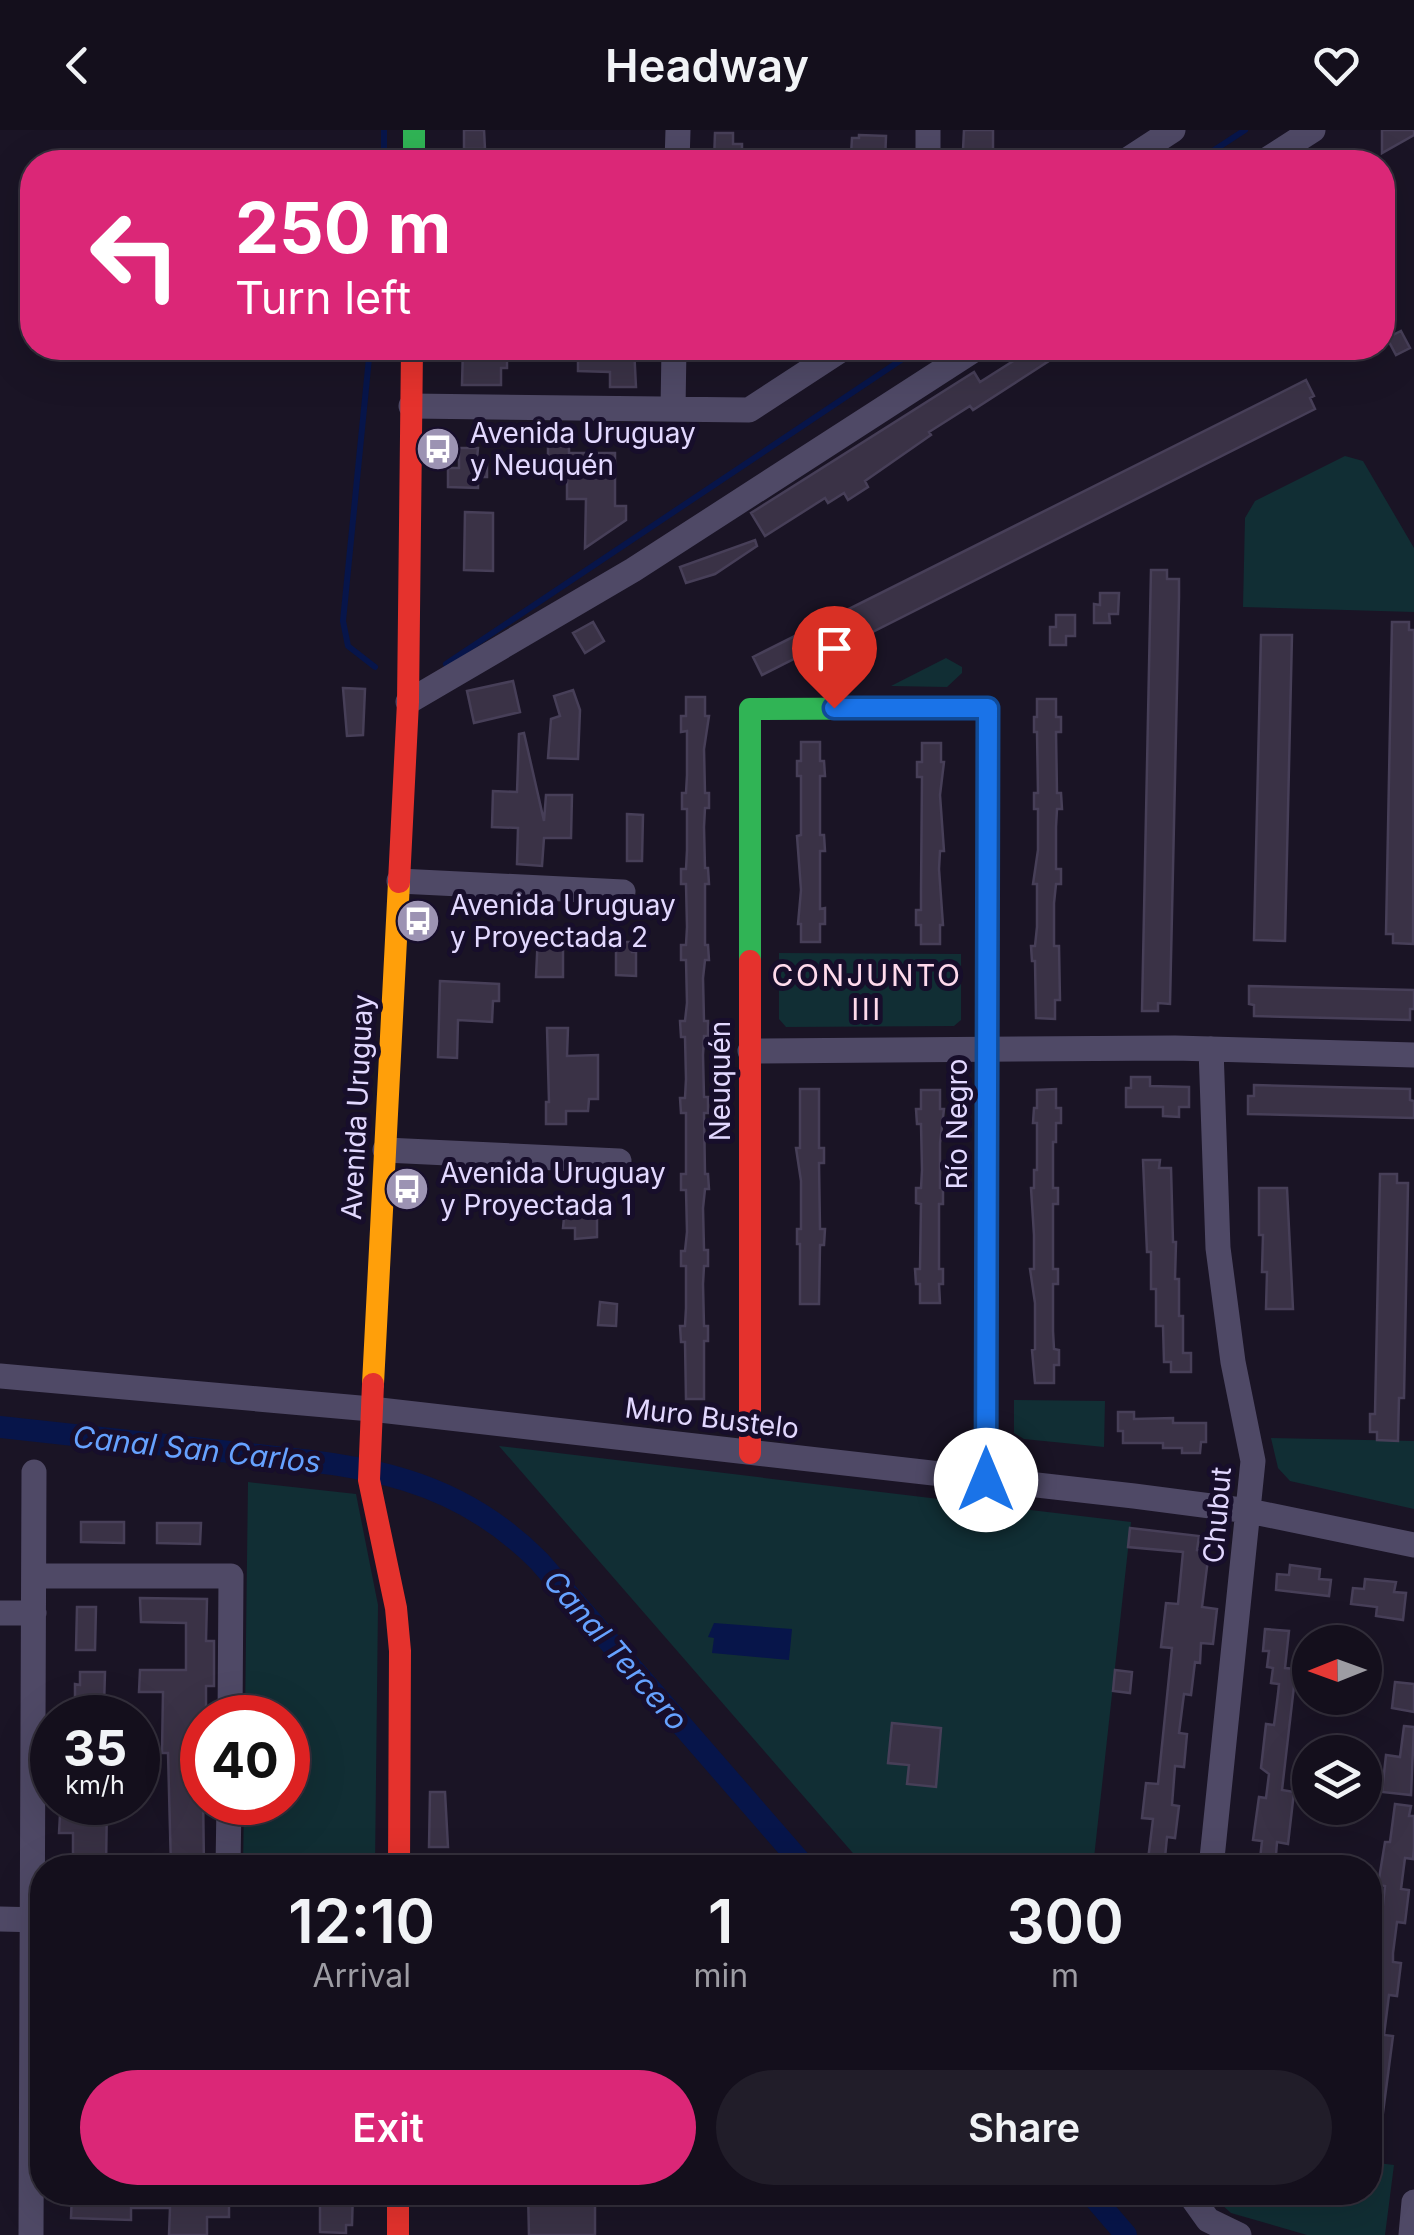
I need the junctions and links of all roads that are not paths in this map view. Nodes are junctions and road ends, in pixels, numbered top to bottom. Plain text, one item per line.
1 (1173, 130) edge
2 (1313, 130) edge
3 (1142, 150) edge
4 (1281, 150) edge
5 (412, 360) edge
6 (674, 360) edge
7 (826, 360) edge
8 (958, 360) edge
9 (411, 406) junction
10 (673, 409) junction
11 (408, 702) junction
12 (750, 708) joint
13 (398, 881) junction
14 (623, 892) dead end
15 (1212, 1049) junction
16 (987, 1050) junction
17 (750, 1051) junction
18 (1414, 1055) edge
19 (385, 1150) junction
20 (620, 1161) dead end
21 (0, 1376) edge
22 (371, 1409) junction
23 (750, 1453) junction
24 (34, 1472) dead end
25 (986, 1480) junction
26 (1249, 1511) junction
27 (1414, 1545) edge
28 (34, 1576) junction
29 (0, 1613) edge
30 (34, 1613) junction
31 (230, 1695) edge
32 (228, 1825) edge
33 (36, 1855) edge
34 (228, 1855) edge
35 (399, 1855) edge
36 (1212, 1855) edge
37 (0, 1919) edge
38 (30, 1920) edge
39 (1414, 2202) edge
40 (33, 2205) edge
41 (398, 2205) edge
42 (1197, 2205) edge
43 (31, 2235) edge
44 (398, 2235) edge
45 (1239, 2235) edge
46 (1410, 2235) edge

1 - 3 street
2 - 4 street
5 - 9 street, Avenida Uruguay
6 - 10 street
7 - 10 street
8 - 11 street
9 - 10 street
9 - 11 street, Avenida Uruguay
11 - 13 street, Avenida Uruguay
12 - 16 street, Río Negro
12 - 17 street, Neuquén
13 - 14 street
13 - 19 street, Avenida Uruguay
15 - 16 street
15 - 18 street
15 - 26 street, Chubut
16 - 17 street
16 - 25 street, Río Negro
17 - 23 street, Neuquén
19 - 20 street
19 - 22 street, Avenida Uruguay
21 - 22 street, Muro Bustelo
22 - 23 street, Muro Bustelo
22 - 35 street, Avenida Uruguay
23 - 25 street, Muro Bustelo
24 - 28 street
25 - 26 street, Muro Bustelo
26 - 27 street, Muro Bustelo
26 - 36 street, Chubut
28 - 30 street
28 - 31 street
29 - 30 street
30 - 33 street
32 - 34 street
37 - 38 street
39 - 46 street
40 - 43 street
41 - 44 street
42 - 45 street

